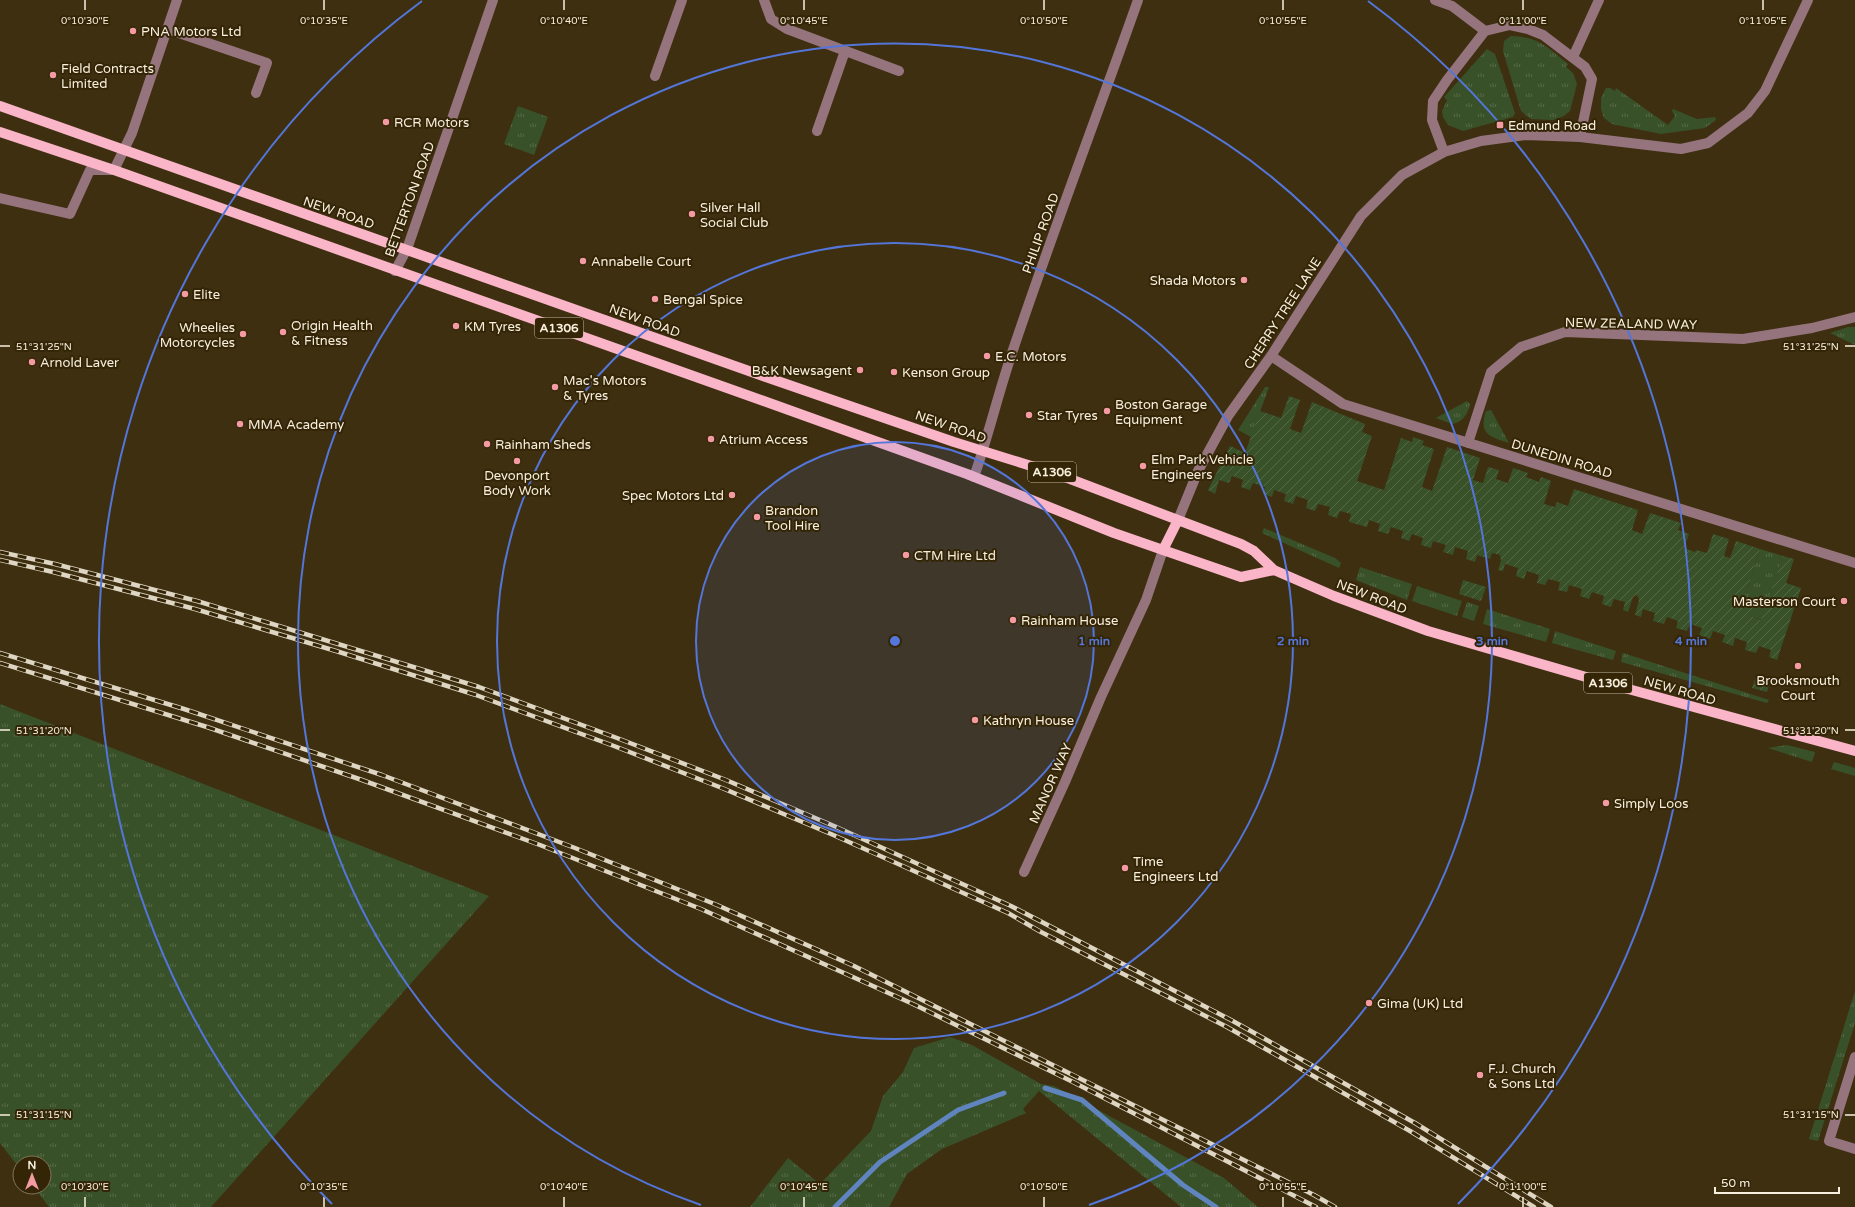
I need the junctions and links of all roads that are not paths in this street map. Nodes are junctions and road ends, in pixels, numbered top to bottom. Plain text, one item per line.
1 (177, 0) edge
2 (493, 0) edge
3 (682, 0) edge
4 (764, 0) edge
5 (1138, 0) edge
6 (1435, 0) edge
7 (1599, 0) edge
8 (1808, 0) edge
9 (1454, 3) edge
10 (167, 29) junction
11 (1485, 32) junction
12 (845, 51) junction
13 (1573, 58) junction
14 (899, 71) dead end
15 (655, 76) dead end
16 (256, 93) dead end
17 (0, 106) edge
18 (817, 130) dead end
19 (0, 132) edge
20 (1580, 137) junction
21 (123, 149) junction
22 (1444, 152) junction
23 (114, 170) junction
24 (0, 198) edge
25 (407, 249) junction
26 (395, 270) junction
27 (1855, 317) edge
28 (1271, 356) junction
29 (1468, 443) junction
30 (983, 452) junction
31 (974, 477) junction
32 (1178, 520) junction
33 (1163, 550) junction
34 (1855, 563) edge
35 (1274, 570) junction
36 (1855, 751) edge
37 (1024, 872) dead end
38 (1855, 1056) edge
39 (1855, 1149) edge

1 - 10 street
2 - 25 street, BETTERTON ROAD
3 - 15 street
4 - 12 street
5 - 30 street, PHILIP ROAD
6 - 9 street
7 - 13 street
8 - 20 street, CHERRY TREE LANE
9 - 11 street
10 - 16 street
10 - 21 street
11 - 13 street
11 - 22 street
12 - 14 street
12 - 18 street
13 - 20 street
17 - 21 main road, NEW ROAD / A1306
19 - 23 main road, A1306
20 - 22 street, CHERRY TREE LANE
21 - 23 street
21 - 25 main road, NEW ROAD / A1306
22 - 28 street, CHERRY TREE LANE
23 - 24 street
23 - 26 main road, A1306
25 - 26 street, BETTERTON ROAD
25 - 30 main road, NEW ROAD / A1306
26 - 31 main road, A1306
27 - 29 street, NEW ZEALAND WAY
28 - 29 street, DUNEDIN ROAD
28 - 32 street, CHERRY TREE LANE
29 - 34 street, DUNEDIN ROAD
30 - 31 street, PHILIP ROAD
30 - 32 main road, NEW ROAD / A1306
31 - 33 main road, A1306
32 - 33 main road
32 - 35 main road, NEW ROAD / A1306
33 - 35 main road, A1306
33 - 37 street, MANOR WAY
35 - 36 main road, NEW ROAD / A1306
38 - 39 street

